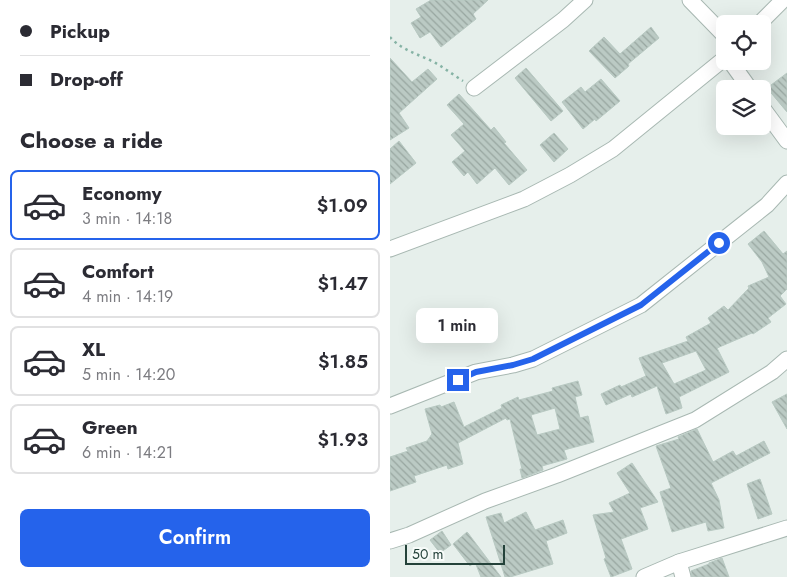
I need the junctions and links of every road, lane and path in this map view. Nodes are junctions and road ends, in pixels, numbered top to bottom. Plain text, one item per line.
1 (585, 0) edge
2 (690, 0) edge
3 (783, 0) edge
4 (768, 15) edge
5 (716, 27) edge
6 (390, 37) edge
7 (716, 65) edge
8 (474, 88) joint
9 (771, 119) edge
10 (787, 141) edge
11 (787, 183) edge
12 (390, 249) edge
13 (787, 359) edge
14 (390, 406) edge
15 (787, 528) edge
16 (390, 541) edge
17 (679, 562) junction
18 (644, 577) edge
19 (683, 577) edge

1 - 8 street
2 - 5 street
3 - 4 street
6 - 8 path
7 - 12 street
9 - 10 street
11 - 14 street
13 - 16 street
15 - 17 street
17 - 18 street
17 - 19 street

